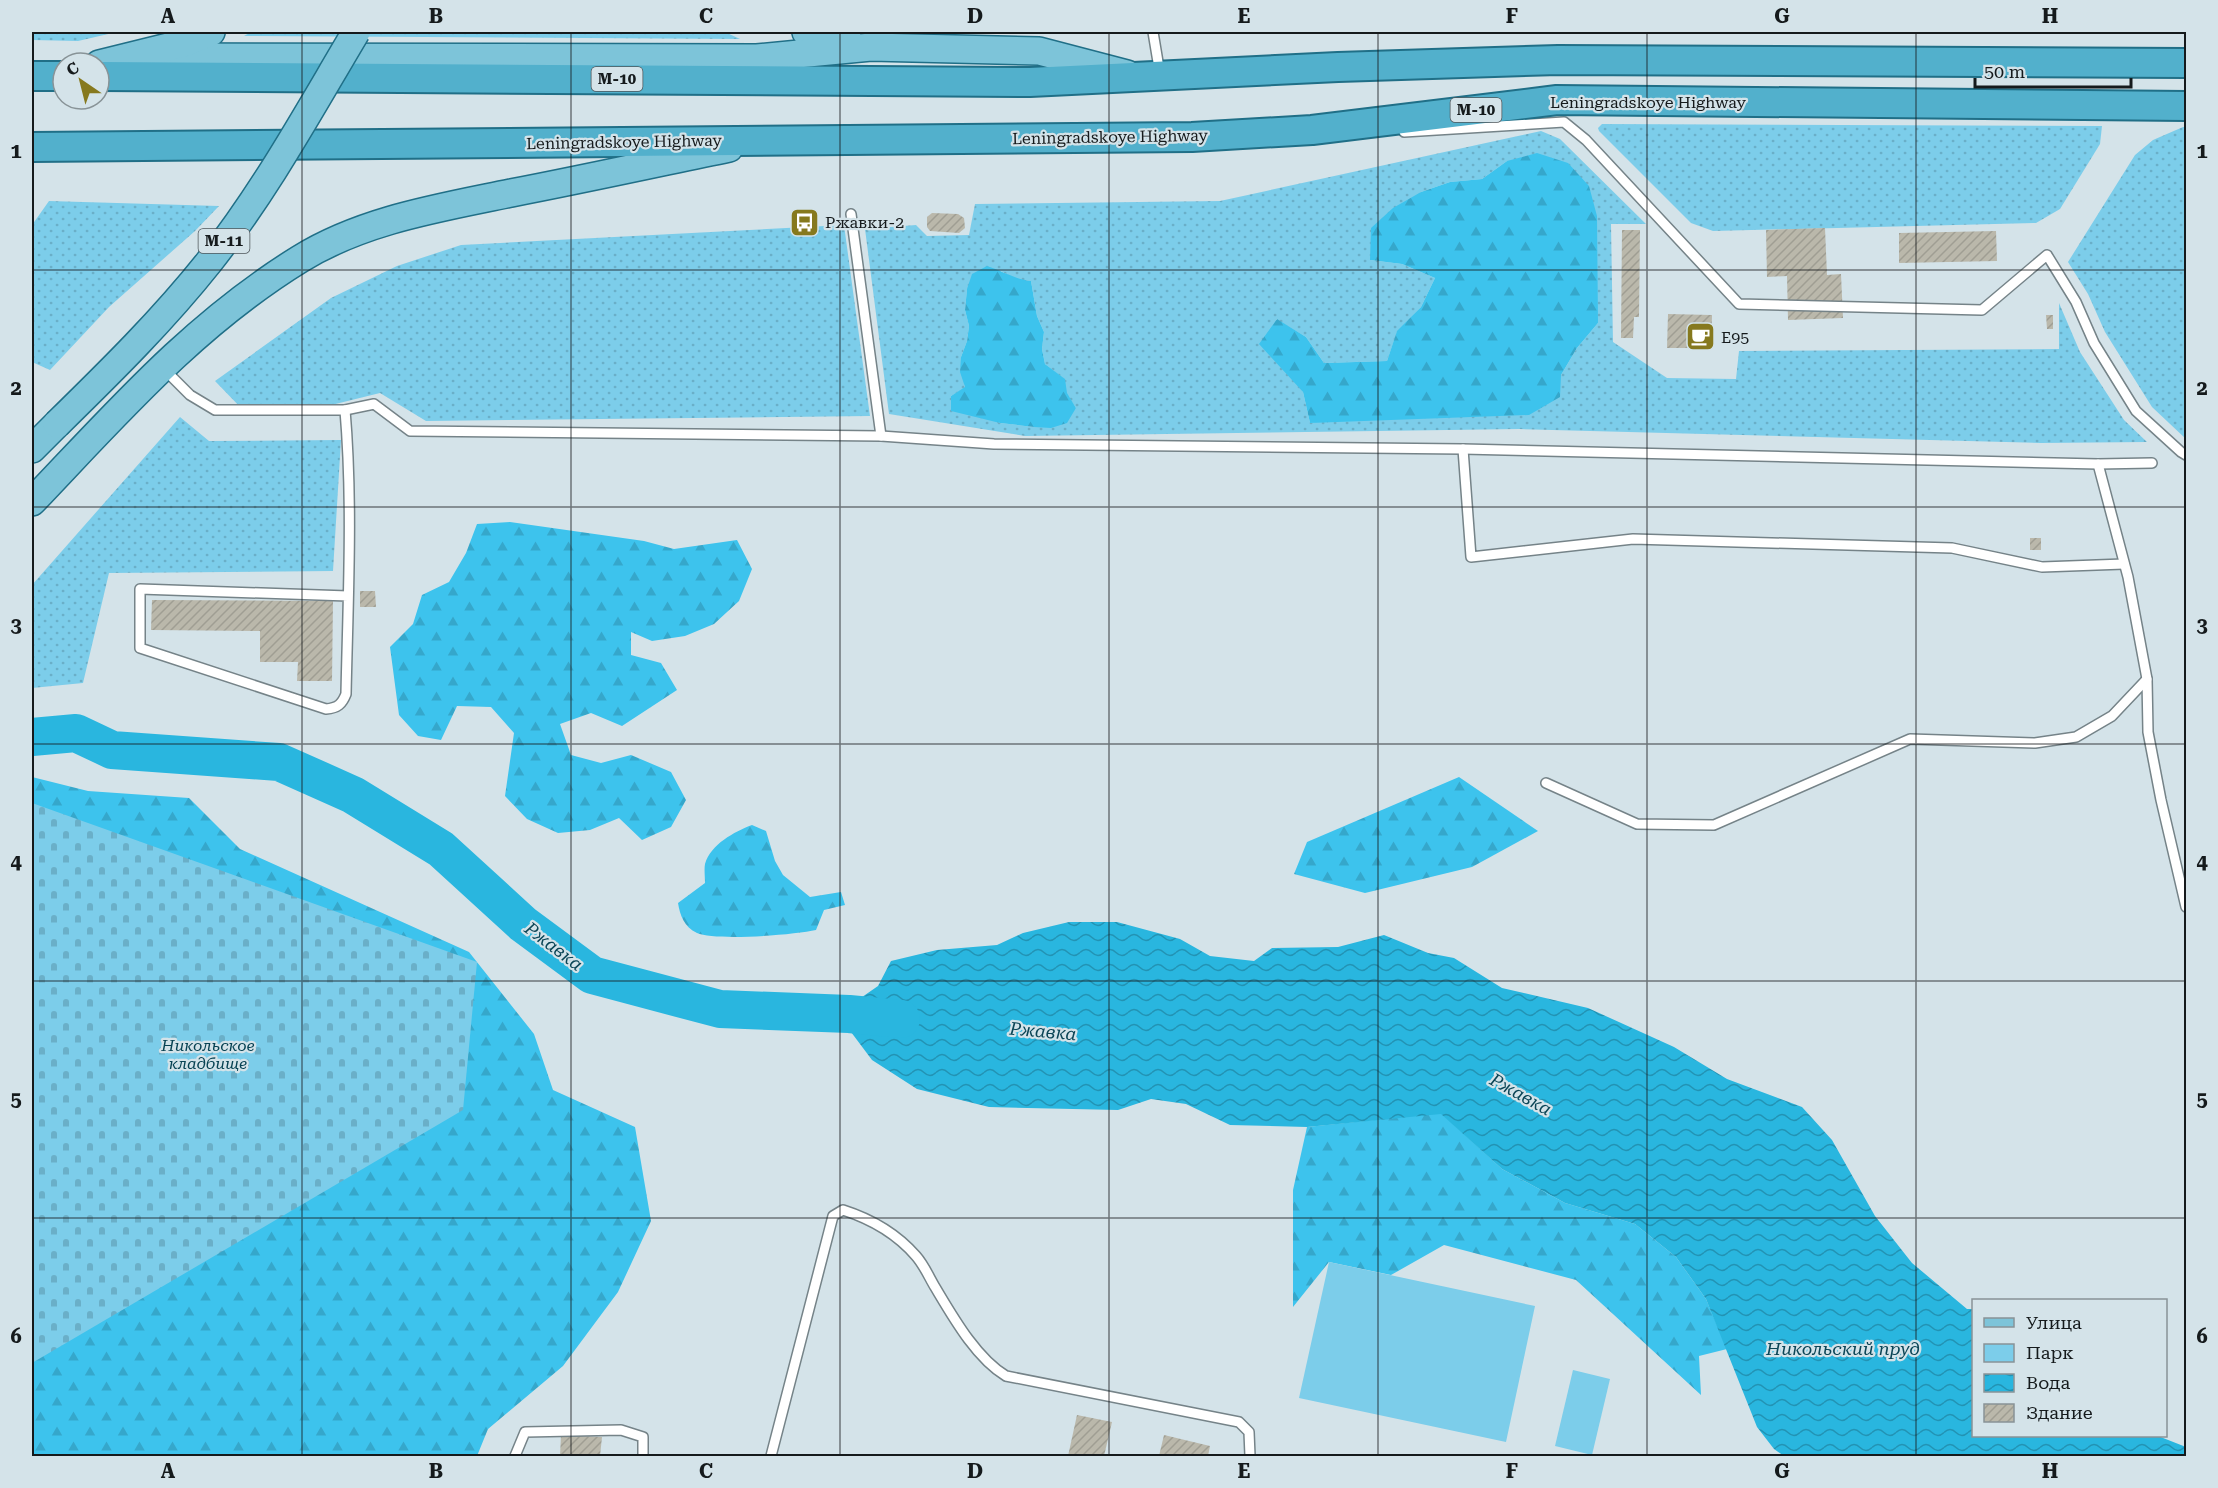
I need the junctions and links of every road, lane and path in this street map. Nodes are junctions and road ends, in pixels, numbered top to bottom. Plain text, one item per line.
1 (211, 32) edge
2 (356, 32) edge
3 (807, 32) edge
4 (833, 32) edge
5 (1153, 32) edge
6 (871, 47) junction
7 (133, 57) junction
8 (111, 62) edge
9 (2187, 63) edge
10 (1147, 75) junction
11 (111, 76) edge
12 (2187, 106) edge
13 (1312, 130) junction
14 (1388, 131) dead end
15 (1399, 132) dead end
16 (767, 141) junction
17 (32, 147) edge
18 (851, 214) dead end
19 (161, 367) junction
20 (345, 410) junction
21 (881, 436) junction
22 (32, 449) edge
23 (1463, 449) junction
24 (2187, 455) edge
25 (2152, 463) dead end
26 (2098, 464) junction
27 (32, 502) edge
28 (2124, 564) junction
29 (348, 596) junction
30 (2148, 680) junction
31 (1546, 783) dead end
32 (2187, 907) edge
33 (515, 1456) edge
34 (643, 1456) edge
35 (771, 1456) edge
36 (1250, 1456) edge

1 - 7 main road
2 - 22 main road, М-11, bridge
3 - 6 main road
4 - 6 main road
5 - 10 lane
6 - 7 main road, М-10
6 - 10 main road, М-10
7 - 8 main road, М-10
9 - 10 highway, М-10
10 - 11 highway, М-10
12 - 13 highway, Leningradskoye Highway / М-10
13 - 14 lane
13 - 16 highway, Leningradskoye Highway / М-10
15 - 24 lane
16 - 17 highway, Leningradskoye Highway / М-10
16 - 19 main road
18 - 21 lane
19 - 20 lane
19 - 27 main road
20 - 21 lane
20 - 29 lane
21 - 23 lane
23 - 26 lane
23 - 28 lane
25 - 26 lane
26 - 28 lane
28 - 30 lane
29 - 29 lane
30 - 31 lane
30 - 32 lane
33 - 34 lane
35 - 36 lane

